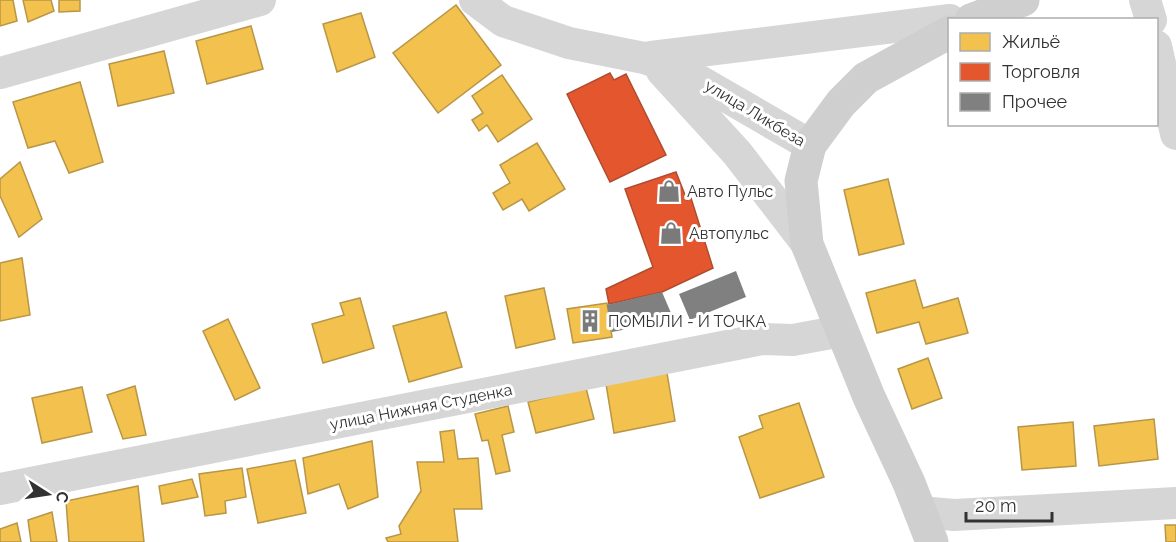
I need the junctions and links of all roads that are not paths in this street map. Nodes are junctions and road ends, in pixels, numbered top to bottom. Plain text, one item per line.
1 (260, 0) edge
2 (475, 0) edge
3 (1023, 0) edge
4 (1145, 0) edge
5 (969, 18) edge
6 (1150, 18) edge
7 (948, 22) edge
8 (948, 28) edge
9 (1158, 55) edge
10 (644, 58) junction
11 (0, 73) edge
12 (1176, 134) edge
13 (810, 145) junction
14 (807, 244) junction
15 (843, 332) junction
16 (0, 489) edge
17 (1176, 504) edge
18 (926, 527) edge

1 - 11 street
2 - 10 street, улица Ликбеза
3 - 5 main road
4 - 6 street
7 - 10 street
8 - 13 main road
9 - 12 street
10 - 13 street, улица Ликбеза
10 - 14 street
13 - 14 main road, улица Ликбеза
14 - 15 main road, улица Ликбеза
15 - 16 street, улица Нижняя Cтуденкa
15 - 18 main road, улица Ликбеза
17 - 18 street

